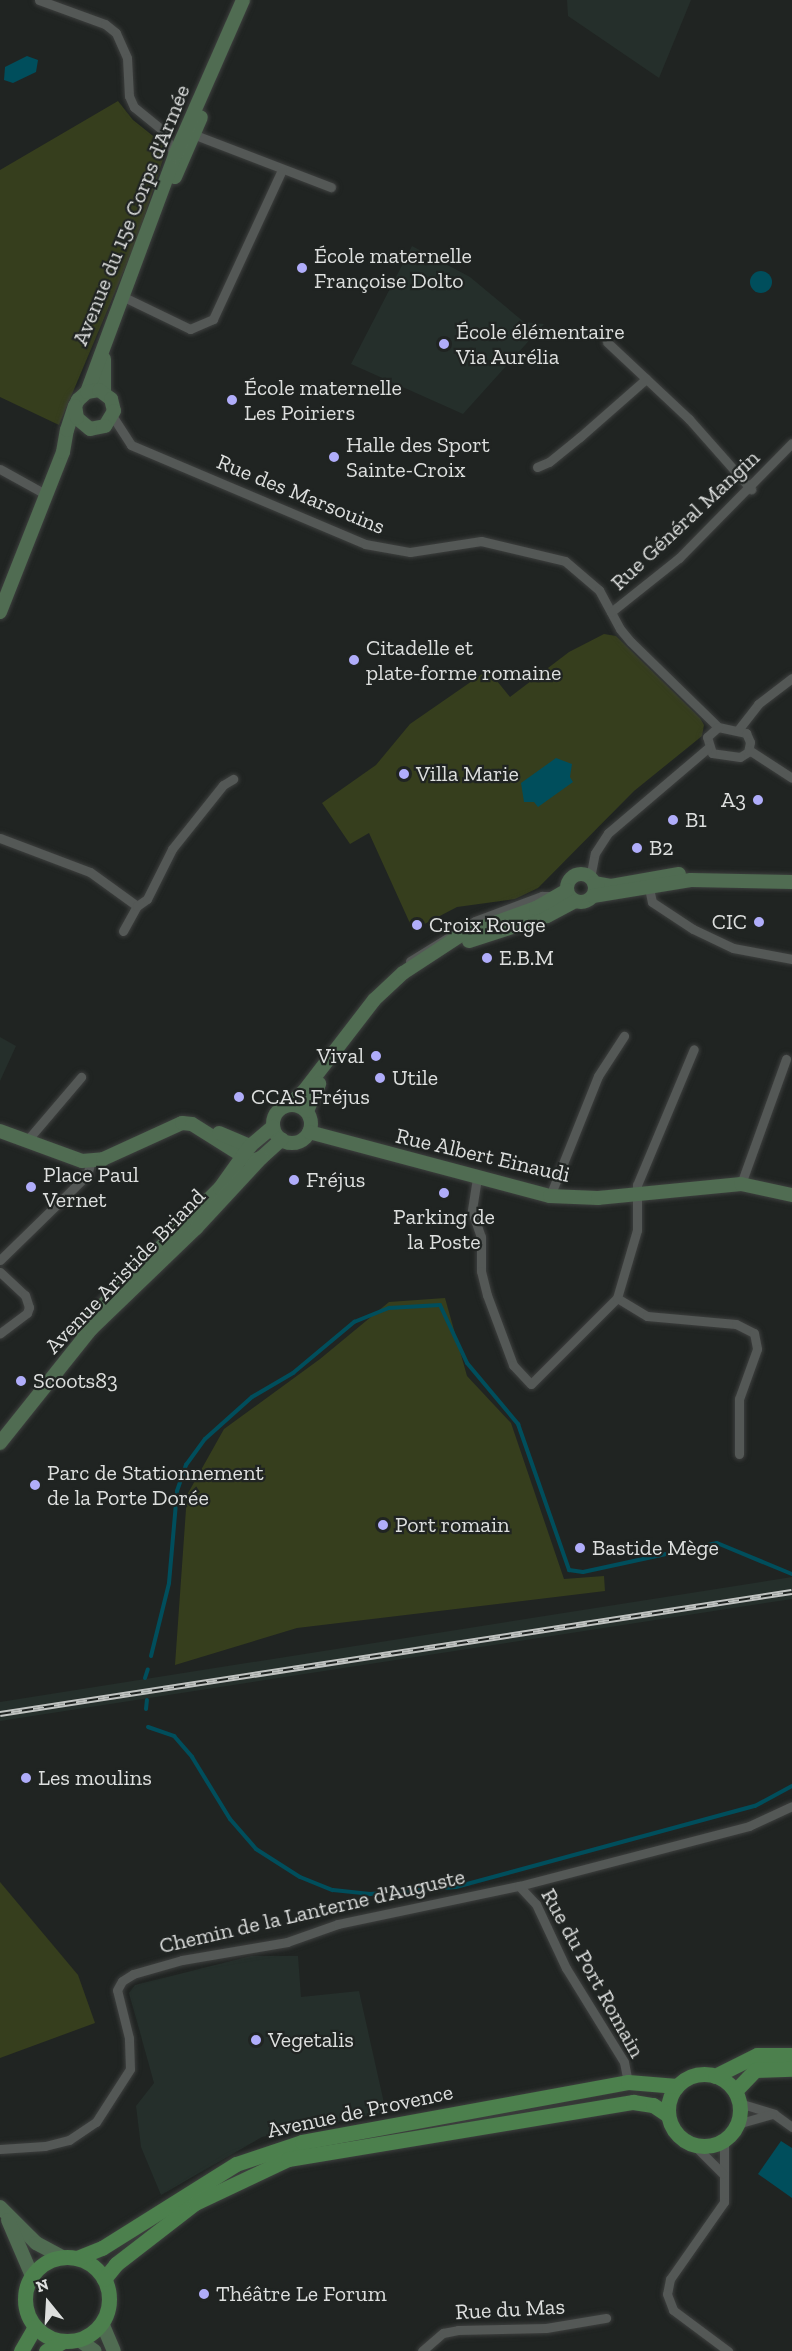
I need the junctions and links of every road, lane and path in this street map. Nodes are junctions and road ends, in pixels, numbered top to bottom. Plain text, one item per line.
1 (39, 0) edge
2 (243, 0) edge
3 (190, 132) junction
4 (175, 154) junction
5 (282, 170) junction
6 (331, 187) dead end
7 (128, 299) junction
8 (607, 342) dead end
9 (646, 379) junction
10 (87, 392) junction
11 (104, 393) junction
12 (75, 406) junction
13 (113, 417) junction
14 (86, 427) junction
15 (792, 443) edge
16 (63, 452) junction
17 (537, 466) dead end
18 (0, 469) edge
19 (751, 489) junction
20 (47, 495) junction
21 (0, 612) edge
22 (611, 612) junction
23 (792, 678) edge
24 (718, 727) junction
25 (738, 730) junction
26 (708, 748) junction
27 (749, 750) junction
28 (792, 778) edge
29 (233, 779) dead end
30 (0, 838) edge
31 (792, 876) edge
32 (792, 882) edge
33 (592, 885) junction
34 (649, 888) junction
35 (566, 896) junction
36 (137, 906) junction
37 (123, 931) dead end
38 (792, 959) edge
39 (624, 1036) dead end
40 (694, 1049) dead end
41 (786, 1059) dead end
42 (81, 1077) dead end
43 (288, 1105) junction
44 (307, 1111) junction
45 (0, 1126) edge
46 (273, 1127) junction
47 (0, 1131) edge
48 (309, 1132) junction
49 (30, 1137) junction
50 (282, 1139) junction
51 (250, 1146) junction
52 (261, 1158) junction
53 (242, 1159) junction
54 (91, 1161) junction
55 (477, 1178) junction
56 (741, 1184) junction
57 (639, 1194) junction
58 (792, 1195) edge
59 (550, 1196) junction
60 (0, 1260) edge
61 (0, 1272) edge
62 (617, 1298) junction
63 (0, 1333) edge
64 (0, 1429) edge
65 (0, 1443) edge
66 (739, 1454) dead end
67 (792, 1806) edge
68 (519, 1886) junction
69 (792, 2055) edge
70 (792, 2069) edge
71 (715, 2076) junction
72 (628, 2082) junction
73 (677, 2086) junction
74 (737, 2097) junction
75 (774, 2114) junction
76 (668, 2115) junction
77 (737, 2124) junction
78 (792, 2127) edge
79 (724, 2140) junction
80 (694, 2145) junction
81 (0, 2149) edge
82 (722, 2173) junction
83 (3, 2211) edge
84 (69, 2258) junction
85 (32, 2276) junction
86 (104, 2279) junction
87 (606, 2318) dead end
88 (102, 2323) junction
89 (35, 2327) junction
90 (79, 2340) junction
91 (63, 2341) junction
92 (21, 2351) edge
93 (46, 2351) edge
94 (95, 2351) edge
95 (114, 2351) edge
96 (422, 2351) edge
97 (728, 2351) edge

1 - 4 street
2 - 3 main road, Avenue du 15e Corps d'Armée
3 - 4 main road, Avenue du 15e Corps d'Armée
3 - 5 street
3 - 7 main road, Avenue du 15e Corps d'Armée
4 - 10 main road, Avenue du 15e Corps d'Armée
5 - 6 street
5 - 7 street
7 - 11 main road, Avenue du 15e Corps d'Armée
8 - 9 street
9 - 17 street
9 - 19 street
10 - 11 main road
10 - 12 main road
11 - 13 main road
12 - 14 main road
12 - 16 main road
13 - 14 main road
13 - 22 street, Rue des Marsouins
14 - 16 main road
15 - 19 street, Rue Général Mangin
16 - 20 main road
18 - 20 street
19 - 22 street, Rue Général Mangin
20 - 21 main road
22 - 24 street, Rue Général Mangin
23 - 25 street
24 - 25 street
24 - 26 street
25 - 27 street
26 - 27 street
26 - 33 street
27 - 28 street
29 - 36 street
30 - 36 street
31 - 33 main road
32 - 34 main road
33 - 34 main road
33 - 35 main road
33 - 35 main road
34 - 38 street
35 - 43 main road
35 - 44 main road
36 - 37 street
39 - 59 street
40 - 57 street
41 - 56 street
42 - 49 street
43 - 44 main road
43 - 46 main road
44 - 48 main road
45 - 49 main road
46 - 50 main road
46 - 51 main road, Avenue Aristide Briand
47 - 54 main road
48 - 50 main road
48 - 55 main road, Rue Albert Einaudi
49 - 51 main road
50 - 52 main road, Avenue Aristide Briand
51 - 53 main road, Avenue Aristide Briand
52 - 53 main road
52 - 65 main road, Avenue Aristide Briand
53 - 54 main road
53 - 64 main road, Avenue Aristide Briand
54 - 60 street
55 - 59 main road, Rue Albert Einaudi
55 - 62 street
56 - 57 main road, Rue Albert Einaudi
56 - 58 main road, Rue Albert Einaudi
57 - 59 main road, Rue Albert Einaudi
57 - 62 street
61 - 63 street
62 - 66 street
67 - 68 street, Chemin de la Lanterne d'Auguste
68 - 72 street, Rue du Port Romain
68 - 81 street, Chemin de la Lanterne d'Auguste
69 - 71 main road
70 - 74 main road
71 - 73 main road
71 - 74 main road
72 - 73 main road, Avenue de Provence
72 - 84 main road, Avenue de Provence
73 - 76 main road
74 - 75 street
74 - 77 main road
75 - 77 street
75 - 78 street
76 - 80 main road
76 - 86 main road, Avenue de Provence
77 - 79 main road
79 - 80 main road
79 - 82 street
80 - 82 street
82 - 97 street
83 - 84 main road
83 - 85 main road
84 - 85 main road
84 - 86 main road
85 - 89 main road
86 - 88 main road
87 - 96 street, Rue du Mas
88 - 90 main road
88 - 95 main road
89 - 91 main road
89 - 92 main road
90 - 91 main road
90 - 94 main road
91 - 93 main road

